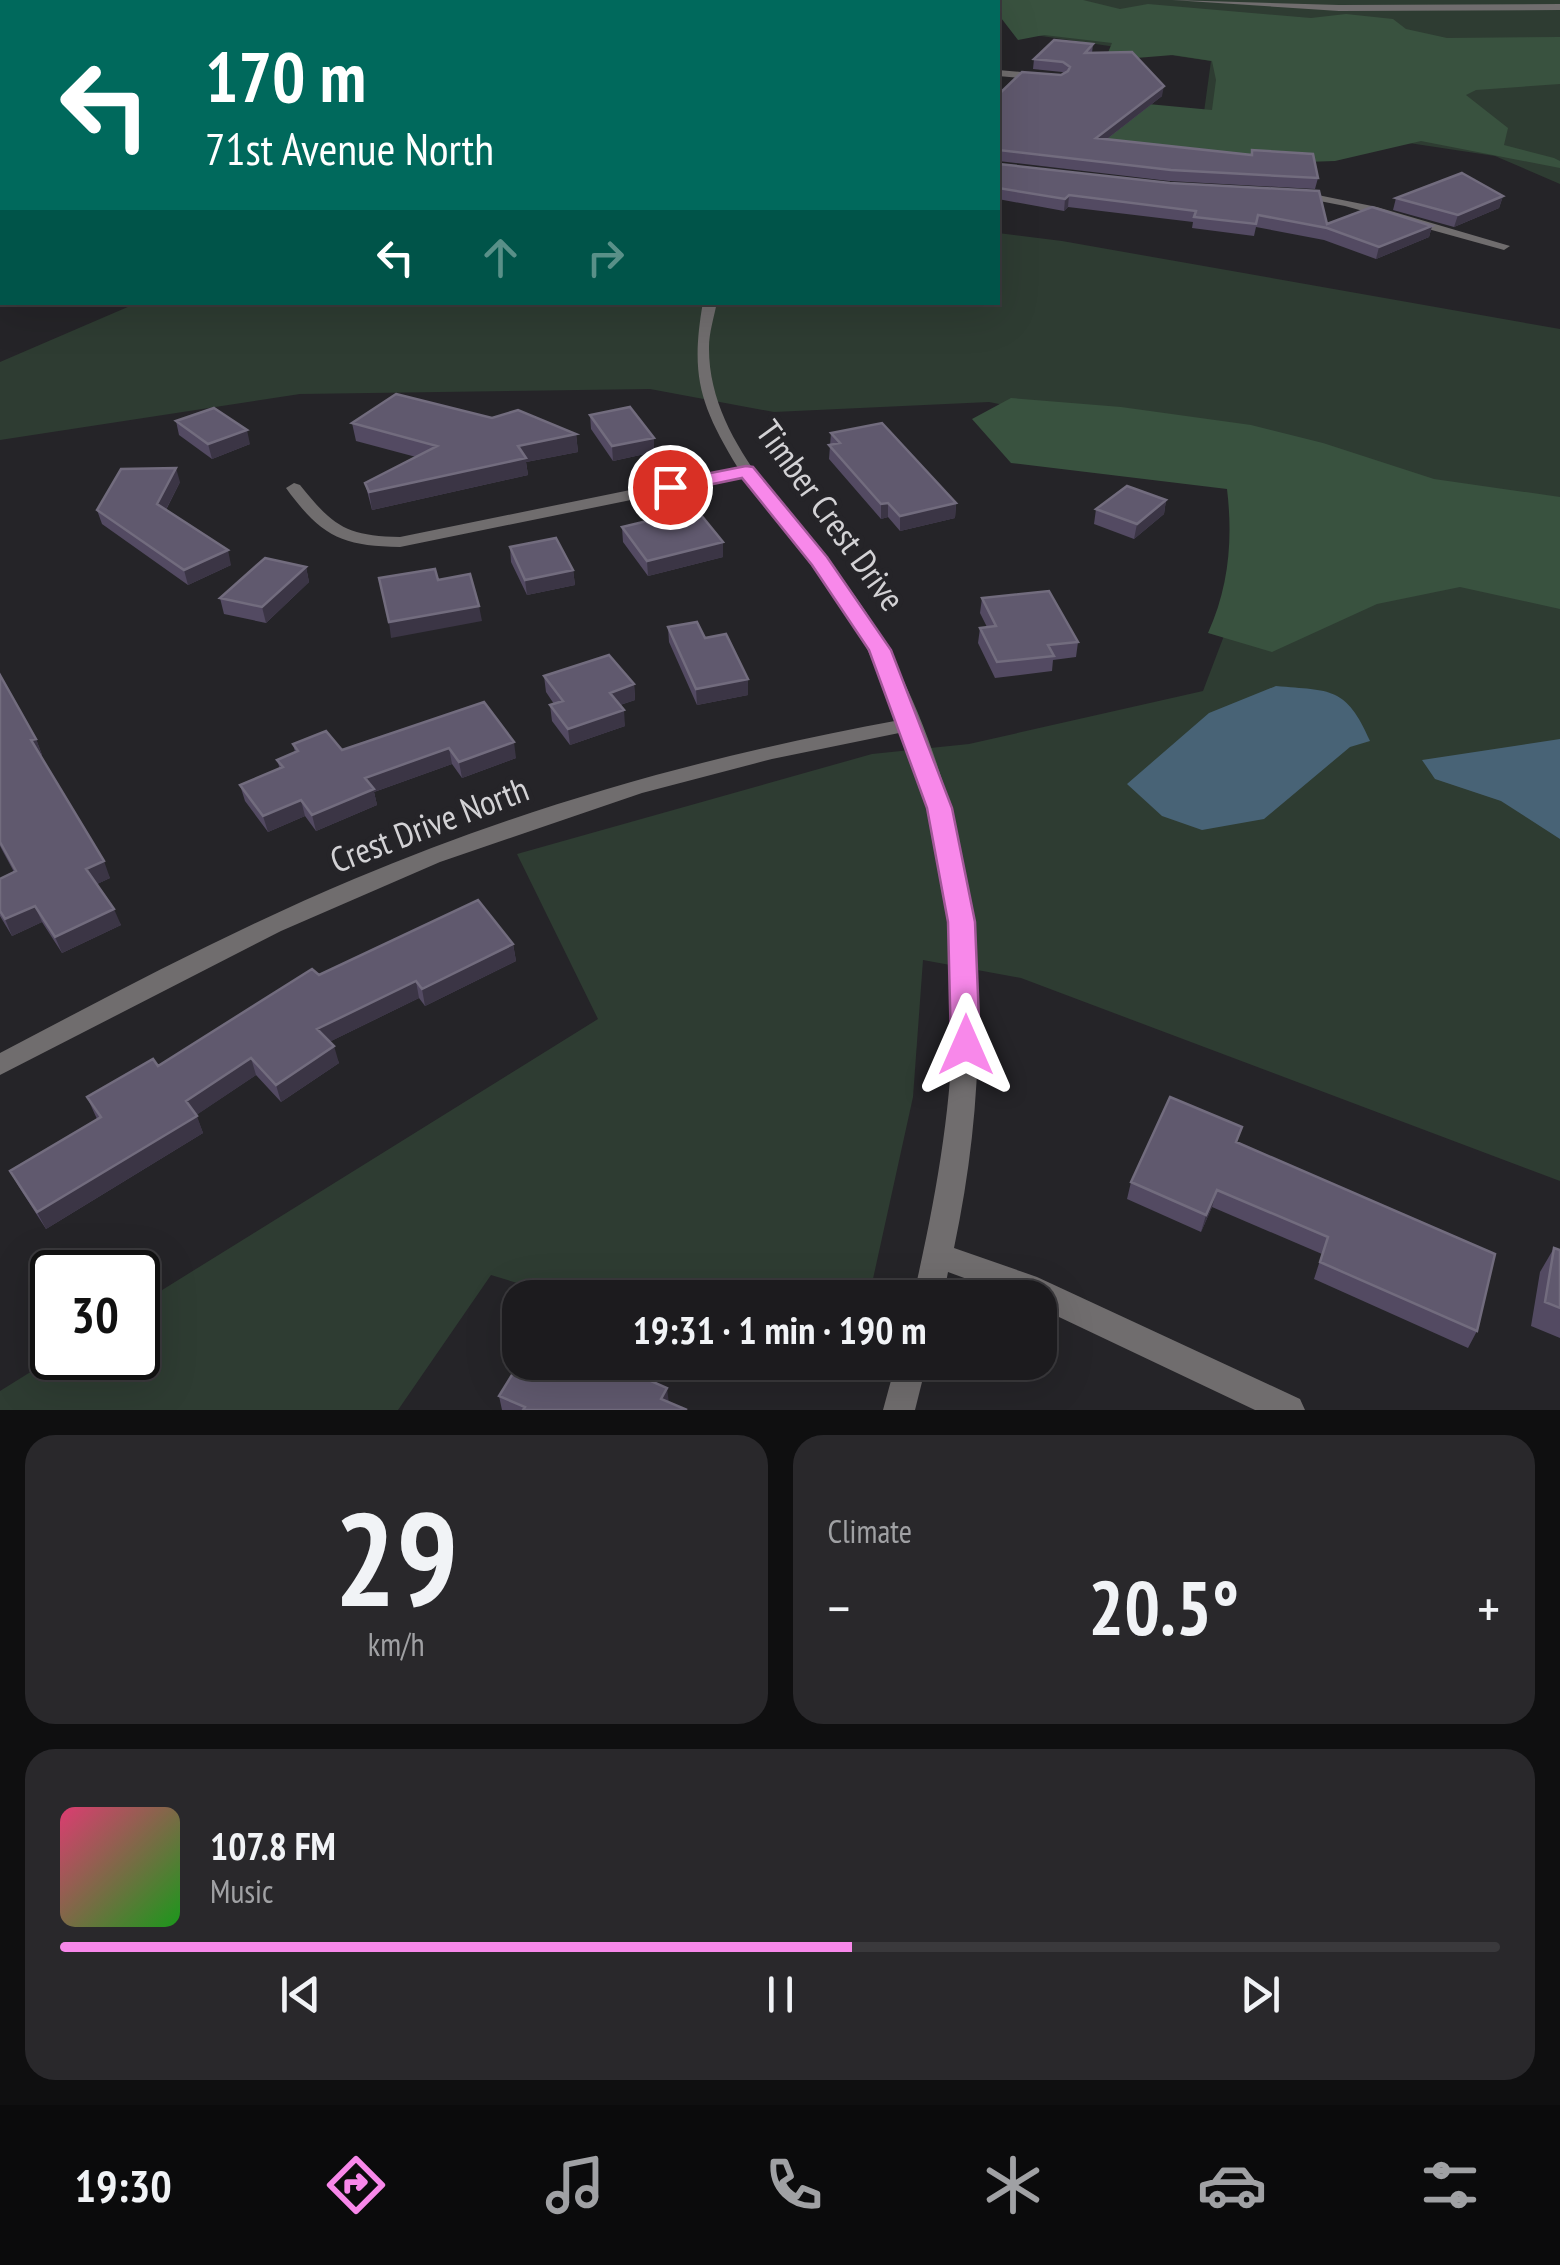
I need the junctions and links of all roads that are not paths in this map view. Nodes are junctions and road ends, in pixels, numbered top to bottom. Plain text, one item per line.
1 (1176, 0) edge
2 (1560, 7) edge
3 (1000, 73) edge
4 (1060, 78) edge
5 (1278, 192) edge
6 (1504, 246) dead end
7 (710, 305) edge
8 (746, 471) junction
9 (294, 488) dead end
10 (911, 724) junction
11 (0, 1065) edge
12 (938, 1255) junction
13 (932, 1280) edge
14 (907, 1380) edge
15 (899, 1410) edge
16 (1289, 1410) edge

1 - 2 street
3 - 4 street
5 - 6 street
7 - 8 street, Timber Crest Drive
8 - 9 street
8 - 10 street, Timber Crest Drive
10 - 11 street, Crest Drive North
10 - 12 street, Timber Crest Drive
12 - 13 street, Timber Crest Drive
12 - 16 street
14 - 15 street

